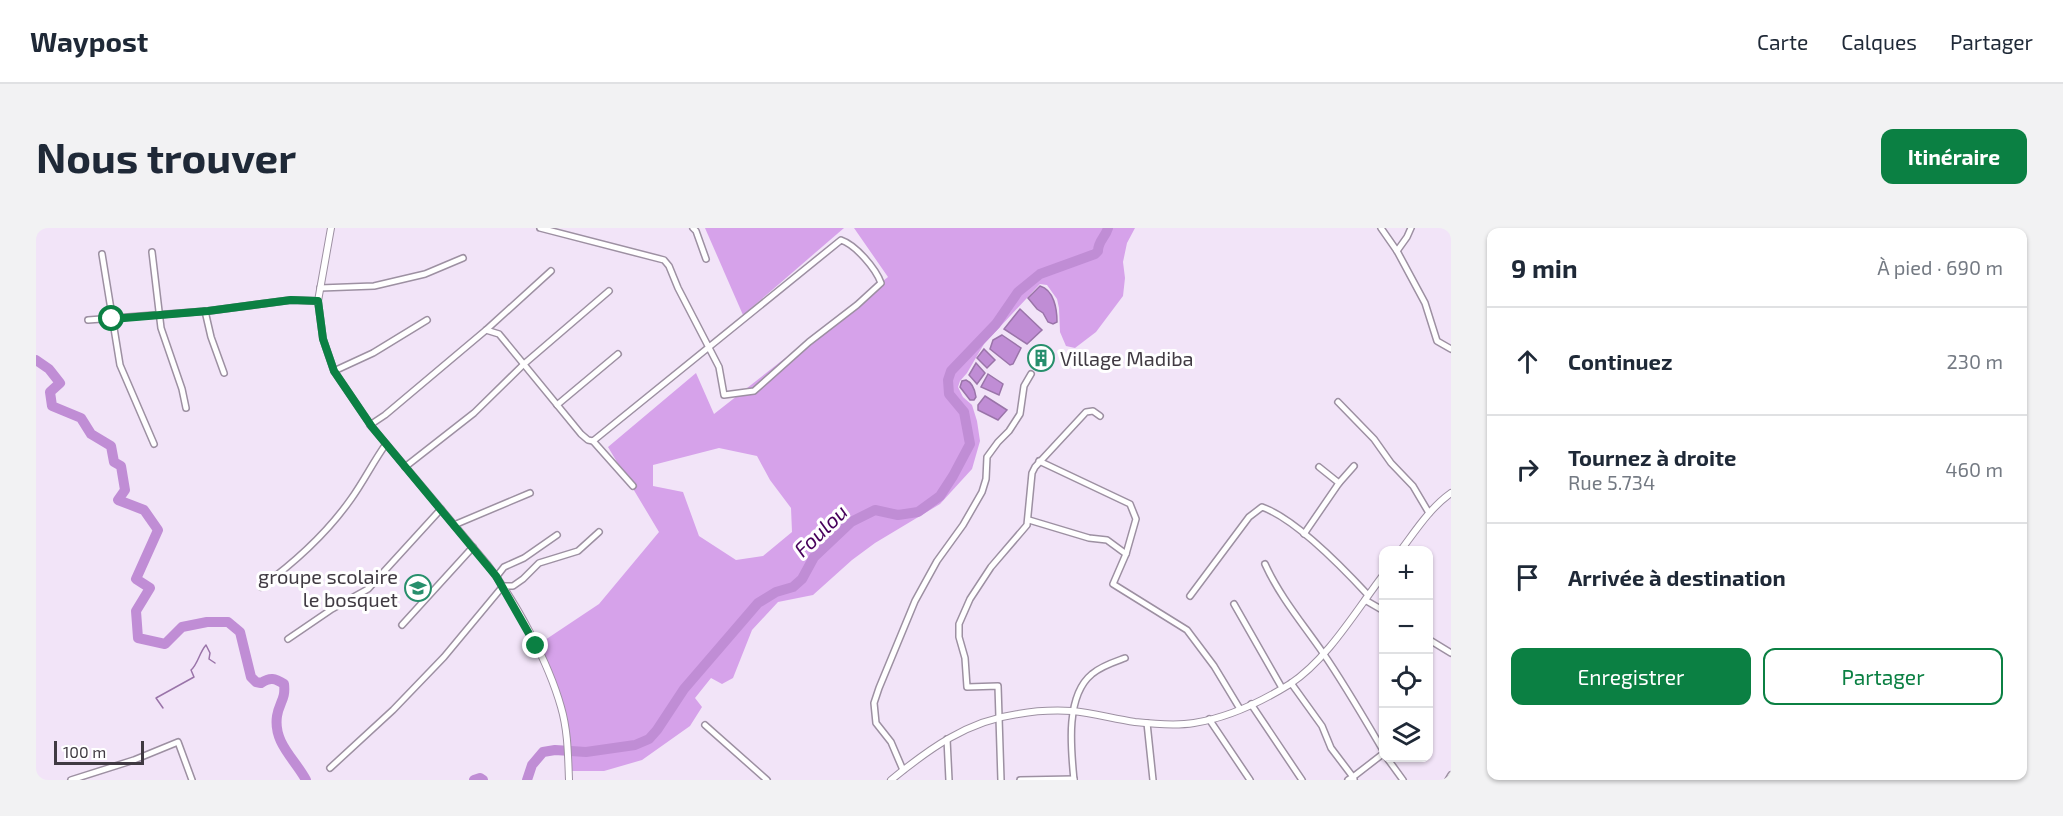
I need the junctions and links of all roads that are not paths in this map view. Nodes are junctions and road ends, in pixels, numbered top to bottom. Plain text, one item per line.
1 (331, 228) edge
2 (540, 228) edge
3 (693, 228) edge
4 (1381, 228) edge
5 (1411, 228) edge
6 (1397, 251) junction
7 (152, 252) dead end
8 (102, 254) dead end
9 (463, 258) dead end
10 (706, 259) dead end
11 (551, 271) dead end
12 (320, 288) junction
13 (609, 291) dead end
14 (318, 301) junction
15 (205, 311) junction
16 (159, 315) junction
17 (112, 319) junction
18 (88, 320) dead end
19 (427, 320) dead end
20 (486, 330) junction
21 (708, 346) junction
22 (1451, 349) edge
23 (618, 354) dead end
24 (524, 364) junction
25 (334, 371) junction
26 (224, 373) dead end
27 (1031, 374) dead end
28 (1338, 402) dead end
29 (557, 405) junction
30 (186, 408) dead end
31 (1100, 416) dead end
32 (370, 425) junction
33 (593, 441) junction
34 (154, 444) dead end
35 (386, 444) junction
36 (1040, 461) junction
37 (1354, 466) dead end
38 (405, 467) junction
39 (1319, 467) dead end
40 (1339, 483) junction
41 (633, 486) dead end
42 (530, 493) dead end
43 (1451, 493) edge
44 (441, 509) junction
45 (1429, 513) junction
46 (1029, 520) junction
47 (454, 525) junction
48 (599, 532) dead end
49 (1304, 534) junction
50 (557, 535) dead end
51 (1404, 546) edge
52 (473, 547) junction
53 (1126, 554) junction
54 (1265, 564) dead end
55 (496, 576) junction
56 (1379, 579) edge
57 (503, 586) junction
58 (261, 587) dead end
59 (1190, 596) dead end
60 (1366, 597) junction
61 (1233, 604) dead end
62 (1379, 608) edge
63 (402, 625) dead end
64 (288, 639) dead end
65 (1433, 642) edge
66 (1323, 653) junction
67 (1451, 653) edge
68 (1125, 658) dead end
69 (1291, 683) junction
70 (1282, 688) junction
71 (1251, 704) junction
72 (1240, 709) junction
73 (1073, 711) junction
74 (999, 717) junction
75 (1209, 719) junction
76 (1148, 723) junction
77 (705, 725) dead end
78 (947, 739) junction
79 (1379, 745) edge
80 (1379, 755) edge
81 (1390, 762) edge
82 (330, 768) dead end
83 (903, 770) junction
84 (1451, 776) edge
85 (1074, 779) edge
86 (1352, 779) edge
87 (71, 780) edge
88 (192, 780) edge
89 (569, 780) edge
90 (767, 780) edge
91 (891, 780) edge
92 (949, 780) edge
93 (1001, 780) edge
94 (1020, 780) edge
95 (1153, 780) edge
96 (1250, 780) edge
97 (1302, 780) edge
98 (1402, 780) edge
99 (1448, 780) edge

1 - 12 street
2 - 21 street
3 - 10 street
4 - 6 street
5 - 6 street
6 - 22 street
7 - 16 street
8 - 17 street
9 - 12 street
11 - 20 street
12 - 14 street
13 - 24 street
14 - 15 street
14 - 25 street
15 - 16 street
15 - 26 street
16 - 17 street
16 - 30 street
17 - 18 street
17 - 34 street
19 - 25 street
20 - 24 street
20 - 32 street
21 - 21 street
21 - 33 street
23 - 29 street
24 - 29 street
24 - 38 street
25 - 32 street
27 - 83 street
28 - 45 street
29 - 33 street
31 - 36 street
32 - 35 street
33 - 41 street
35 - 38 street
35 - 58 street
36 - 46 street
36 - 53 street
37 - 40 street
38 - 44 street
39 - 40 street
40 - 49 street
42 - 47 street
43 - 45 street
44 - 47 street
44 - 64 street
45 - 51 street
46 - 53 street
46 - 74 street
47 - 52 street
48 - 57 street
49 - 59 street
49 - 60 street
50 - 55 street
52 - 55 street
52 - 63 street
53 - 72 street
54 - 66 street
55 - 57 street
56 - 60 street
57 - 82 street
57 - 89 street
60 - 62 street
60 - 66 street
61 - 70 street
65 - 67 street
66 - 69 street
66 - 79 street
68 - 73 street
69 - 70 street
69 - 86 street
70 - 71 street
71 - 72 street
71 - 97 street
72 - 75 street
73 - 74 street
73 - 76 street
73 - 85 street
74 - 78 street
74 - 93 street
75 - 76 street
75 - 96 street
76 - 95 street
77 - 90 street
78 - 83 street
78 - 92 street
80 - 86 street
81 - 98 street
83 - 91 street
84 - 99 street
85 - 94 street
87 - 88 street

